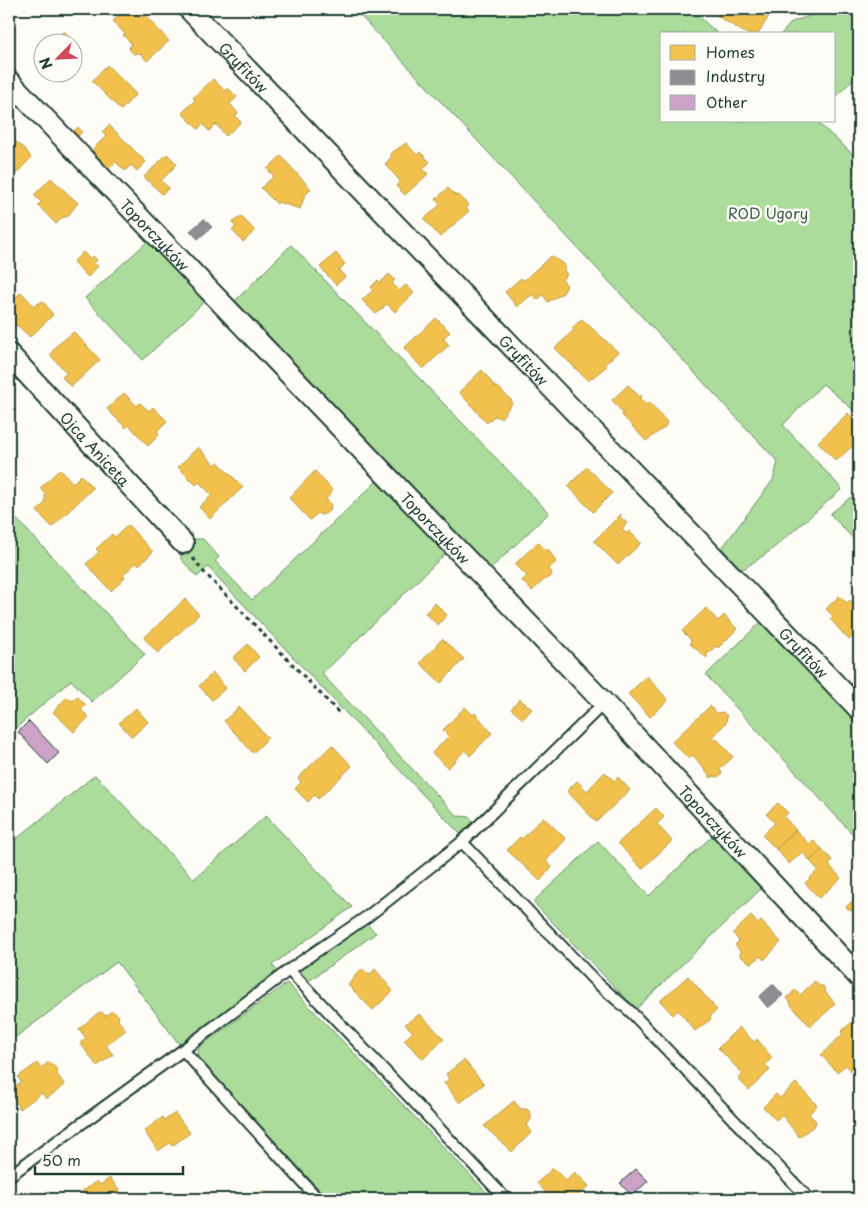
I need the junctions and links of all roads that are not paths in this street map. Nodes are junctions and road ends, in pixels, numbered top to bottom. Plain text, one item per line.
1 (189, 9) edge
2 (9, 81) edge
3 (9, 354) edge
4 (183, 542) dead end
5 (604, 703) junction
6 (859, 708) edge
7 (462, 842) junction
8 (289, 970) junction
9 (859, 977) edge
10 (183, 1050) junction
11 (9, 1176) edge
12 (318, 1199) edge
13 (506, 1199) edge
14 (809, 1199) edge

1 - 6 street, Gryfitów
2 - 5 street, Toporczyków
3 - 4 street, Ojca Aniceta
5 - 7 lane
5 - 9 street, Toporczyków
7 - 8 lane
7 - 14 lane
8 - 10 lane
8 - 13 lane
10 - 11 lane
10 - 12 lane

